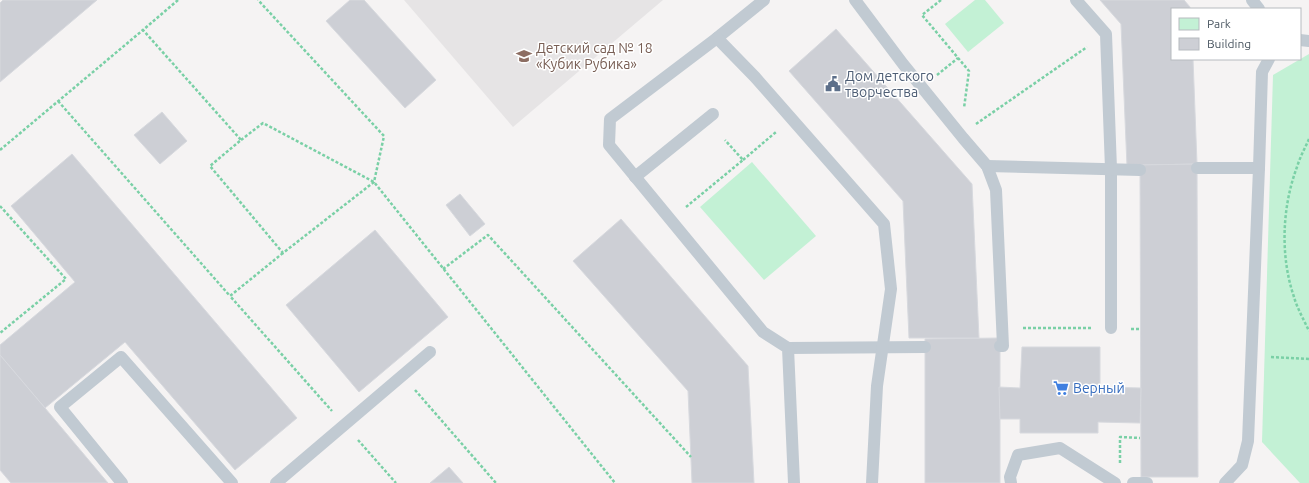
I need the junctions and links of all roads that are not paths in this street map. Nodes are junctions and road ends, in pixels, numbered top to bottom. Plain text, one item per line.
1 (764, 0) edge
2 (855, 0) edge
3 (1076, 0) edge
4 (1252, 0) edge
5 (1258, 8) edge
6 (717, 38) junction
7 (1268, 60) edge
8 (713, 114) dead end
9 (987, 166) junction
10 (1197, 168) dead end
11 (1259, 168) junction
12 (1111, 169) junction
13 (1140, 170) dead end
14 (636, 177) junction
15 (1111, 328) road end
16 (1000, 346) dead end
17 (925, 347) dead end
18 (788, 348) junction
19 (882, 348) junction
20 (430, 352) dead end
21 (122, 483) edge
22 (232, 483) edge
23 (276, 483) edge
24 (794, 483) edge
25 (872, 483) edge
26 (1011, 483) edge
27 (1115, 483) edge
28 (1133, 483) edge
29 (1147, 483) edge
30 (1225, 483) edge

1 - 6 lane
2 - 9 lane
3 - 12 lane
4 - 5 lane
6 - 14 lane
6 - 19 lane
7 - 11 lane
8 - 14 lane
9 - 12 lane
9 - 16 lane
10 - 11 lane
11 - 30 lane
12 - 13 lane
12 - 15 lane
14 - 18 lane
17 - 19 lane
18 - 19 lane
18 - 24 lane
19 - 25 lane
20 - 23 lane
21 - 22 lane
26 - 27 lane
28 - 29 lane

